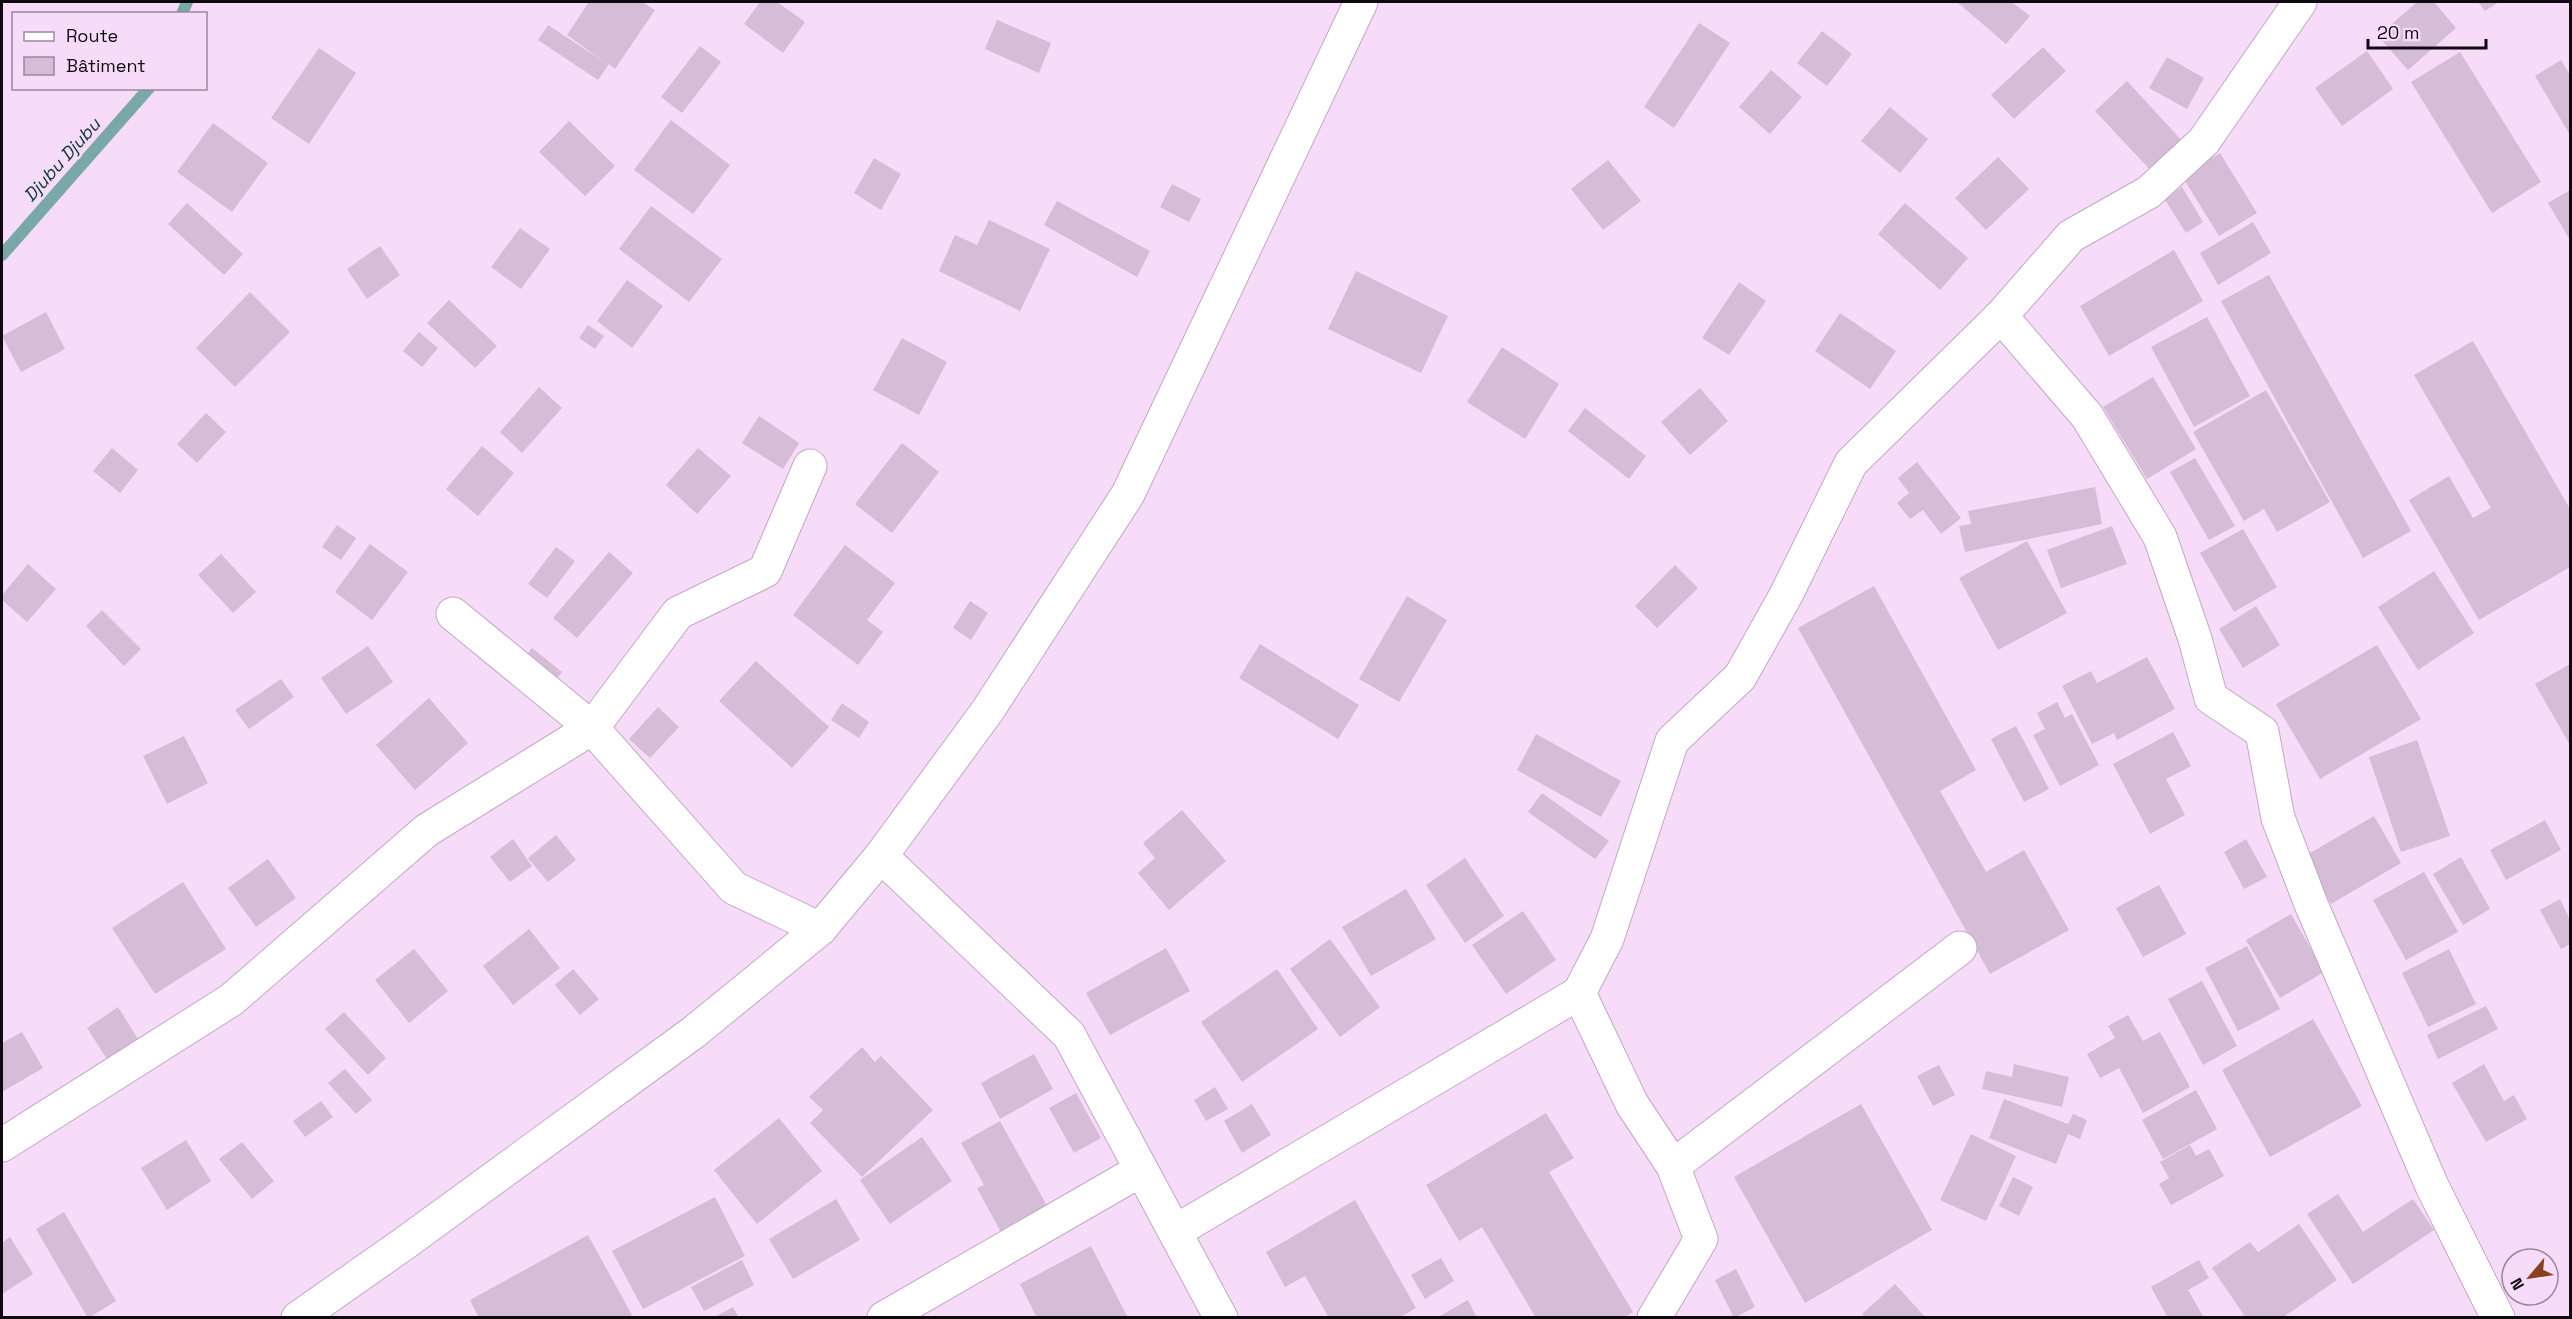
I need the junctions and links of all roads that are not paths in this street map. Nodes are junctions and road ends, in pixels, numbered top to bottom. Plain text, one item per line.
1 (1361, 2) edge
2 (2300, 2) edge
3 (2001, 316) junction
4 (810, 466) dead end
5 (453, 614) dead end
6 (591, 728) junction
7 (881, 856) junction
8 (820, 929) junction
9 (1960, 948) dead end
10 (1579, 993) junction
11 (2, 1145) edge
12 (1673, 1166) junction
13 (1141, 1170) junction
14 (1176, 1231) junction
15 (298, 1317) edge
16 (884, 1317) edge
17 (1221, 1317) edge
18 (1654, 1317) edge
19 (2498, 1317) edge

1 - 7 street
2 - 3 street
3 - 10 street
3 - 19 street
4 - 6 street
5 - 6 street
6 - 8 street
6 - 11 street
7 - 8 street
7 - 13 street
8 - 15 street
9 - 12 street
10 - 12 street
10 - 14 street
12 - 18 street
13 - 14 street
13 - 16 street
14 - 17 street

